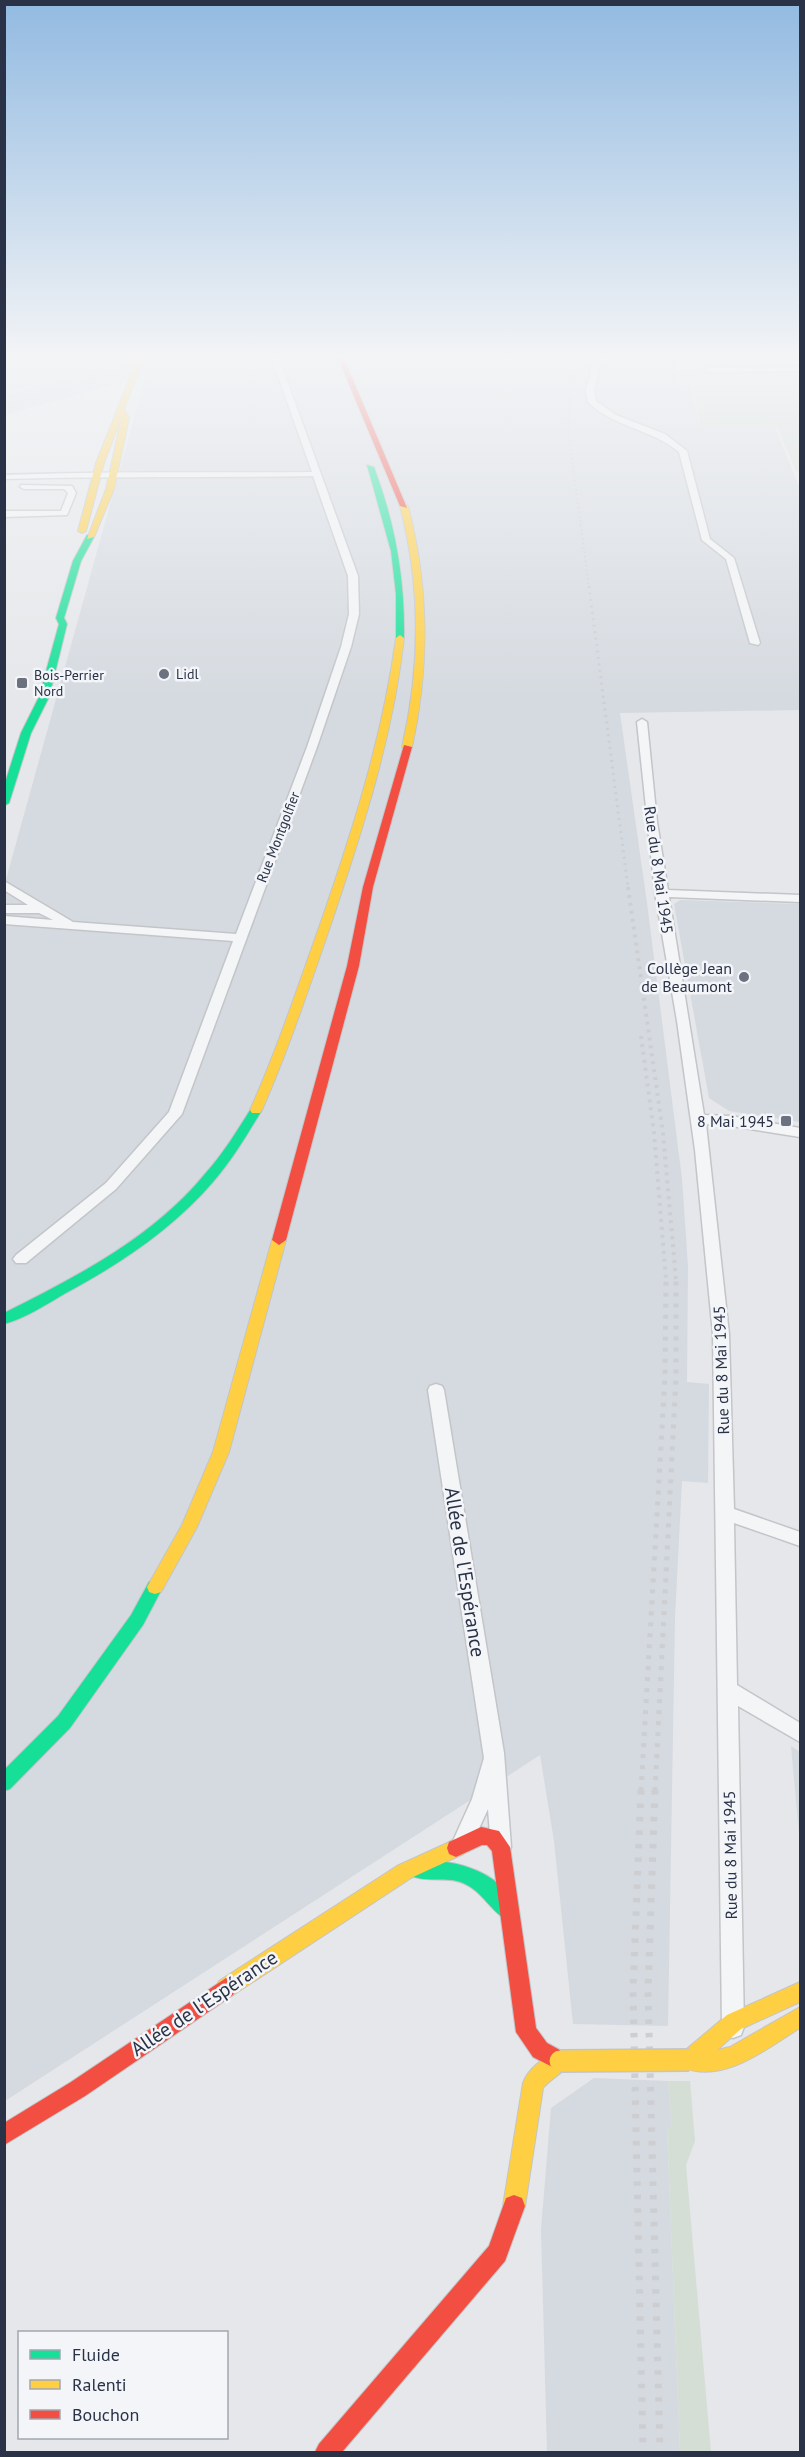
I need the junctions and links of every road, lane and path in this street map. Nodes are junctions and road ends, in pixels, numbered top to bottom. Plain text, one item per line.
1 (98, 471) edge
2 (115, 471) edge
3 (128, 471) edge
4 (316, 471) edge
5 (371, 471) edge
6 (390, 471) edge
7 (688, 471) edge
8 (317, 474) junction
9 (96, 476) junction
10 (143, 476) junction
11 (4, 477) edge
12 (113, 477) junction
13 (16, 487) dead end
14 (15, 504) dead end
15 (68, 504) junction
16 (4, 514) edge
17 (76, 561) junction
18 (60, 618) junction
19 (48, 639) junction
20 (755, 643) dead end
21 (49, 676) junction
22 (642, 722) dead end
23 (26, 733) junction
24 (4, 803) edge
25 (4, 884) edge
26 (661, 893) junction
27 (801, 898) edge
28 (4, 909) edge
29 (41, 909) junction
30 (4, 920) edge
31 (26, 922) junction
32 (69, 924) junction
33 (4, 926) edge
34 (239, 938) junction
35 (698, 1119) junction
36 (801, 1132) edge
37 (21, 1259) dead end
38 (4, 1319) edge
39 (436, 1390) dead end
40 (725, 1513) junction
41 (801, 1539) edge
42 (727, 1689) junction
43 (801, 1733) edge
44 (494, 1753) junction
45 (4, 1783) edge
46 (461, 1845) junction
47 (502, 1852) junction
48 (404, 1872) junction
49 (511, 1915) junction
50 (801, 1992) edge
51 (798, 2018) edge
52 (734, 2022) junction
53 (700, 2060) junction
54 (560, 2061) junction
55 (4, 2135) edge
56 (327, 2452) edge

1 - 9 main road
2 - 12 main road
3 - 10 street
4 - 8 street, Rue Montgolfier
5 - 38 main road
6 - 45 main road
7 - 20 street
8 - 10 street
8 - 34 street, Rue Montgolfier
9 - 11 street
9 - 12 street
9 - 17 main road
10 - 12 street
12 - 17 main road
13 - 15 street
14 - 15 street
15 - 16 street
17 - 18 main road
18 - 19 main road
18 - 21 main road
19 - 21 main road
19 - 23 main road
21 - 23 main road
22 - 26 street, Rue du 8 Mai 1945
23 - 24 main road
25 - 29 street
26 - 27 street
26 - 35 street, Rue du 8 Mai 1945
28 - 29 street
29 - 32 street
30 - 31 street
31 - 32 street
31 - 33 street
32 - 34 street
34 - 37 street, Rue Montgolfier
35 - 36 street
35 - 40 street, Rue du 8 Mai 1945
39 - 44 street, Allée de l'Espérance
40 - 41 street
40 - 42 street, Rue du 8 Mai 1945
42 - 43 street
42 - 52 street, Rue du 8 Mai 1945
44 - 46 street, Allée de l'Espérance
44 - 47 street, Allée de l'Espérance
46 - 47 main road, Allée de l'Espérance
46 - 48 main road, Allée de l'Espérance
47 - 49 main road
48 - 49 main road, Allée de l'Espérance
48 - 55 main road, Allée de l'Espérance
49 - 54 main road
50 - 52 main road
51 - 52 street
51 - 53 main road
52 - 53 street
53 - 54 main road, bridge
54 - 56 main road

